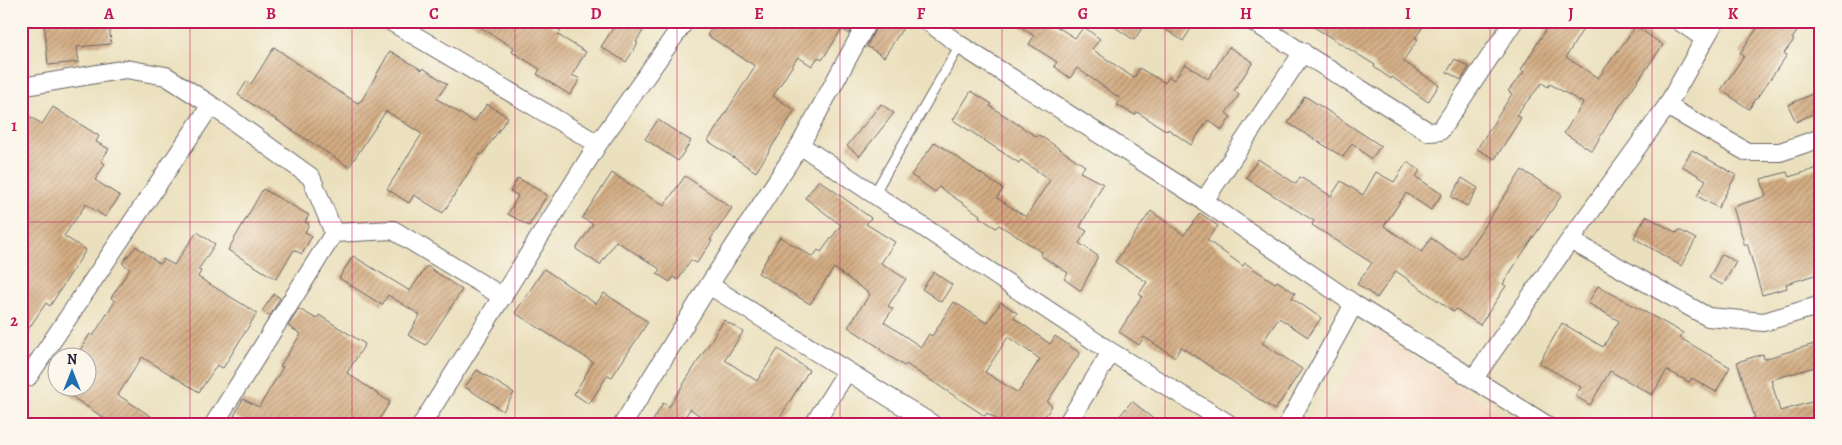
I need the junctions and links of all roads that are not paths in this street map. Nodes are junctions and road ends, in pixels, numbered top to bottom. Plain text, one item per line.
1 (390, 21) edge
2 (685, 21) edge
3 (868, 21) edge
4 (926, 21) edge
5 (1252, 21) edge
6 (1514, 21) edge
7 (1679, 21) edge
8 (1715, 21) edge
9 (1704, 38) junction
10 (960, 45) junction
11 (1303, 52) junction
12 (21, 86) edge
13 (211, 105) junction
14 (1667, 106) junction
15 (1821, 138) edge
16 (598, 144) junction
17 (800, 145) junction
18 (874, 194) junction
19 (1204, 201) junction
20 (334, 233) junction
21 (1570, 240) junction
22 (709, 285) junction
23 (503, 297) junction
24 (1354, 304) junction
25 (1821, 305) edge
26 (1111, 352) junction
27 (847, 371) junction
28 (21, 378) edge
29 (1474, 378) junction
30 (214, 424) edge
31 (422, 424) edge
32 (623, 424) edge
33 (814, 424) edge
34 (932, 424) edge
35 (1067, 424) edge
36 (1230, 424) edge
37 (1288, 424) edge
38 (1545, 424) edge

1 - 16 street
2 - 16 street
3 - 17 street
4 - 10 street
5 - 11 street
6 - 11 street
7 - 9 street
8 - 9 street
9 - 14 street
10 - 18 lane
10 - 19 street
11 - 19 street
12 - 13 street
13 - 20 street
13 - 28 street
14 - 15 street
14 - 21 street
16 - 23 street
17 - 18 street
17 - 22 street
18 - 26 street
19 - 24 street
20 - 23 street
20 - 30 street
21 - 25 street
21 - 29 street
22 - 27 street
22 - 32 street
23 - 31 street
24 - 29 street
24 - 37 street
26 - 35 street
26 - 36 street
27 - 33 street
27 - 34 street
29 - 38 street

